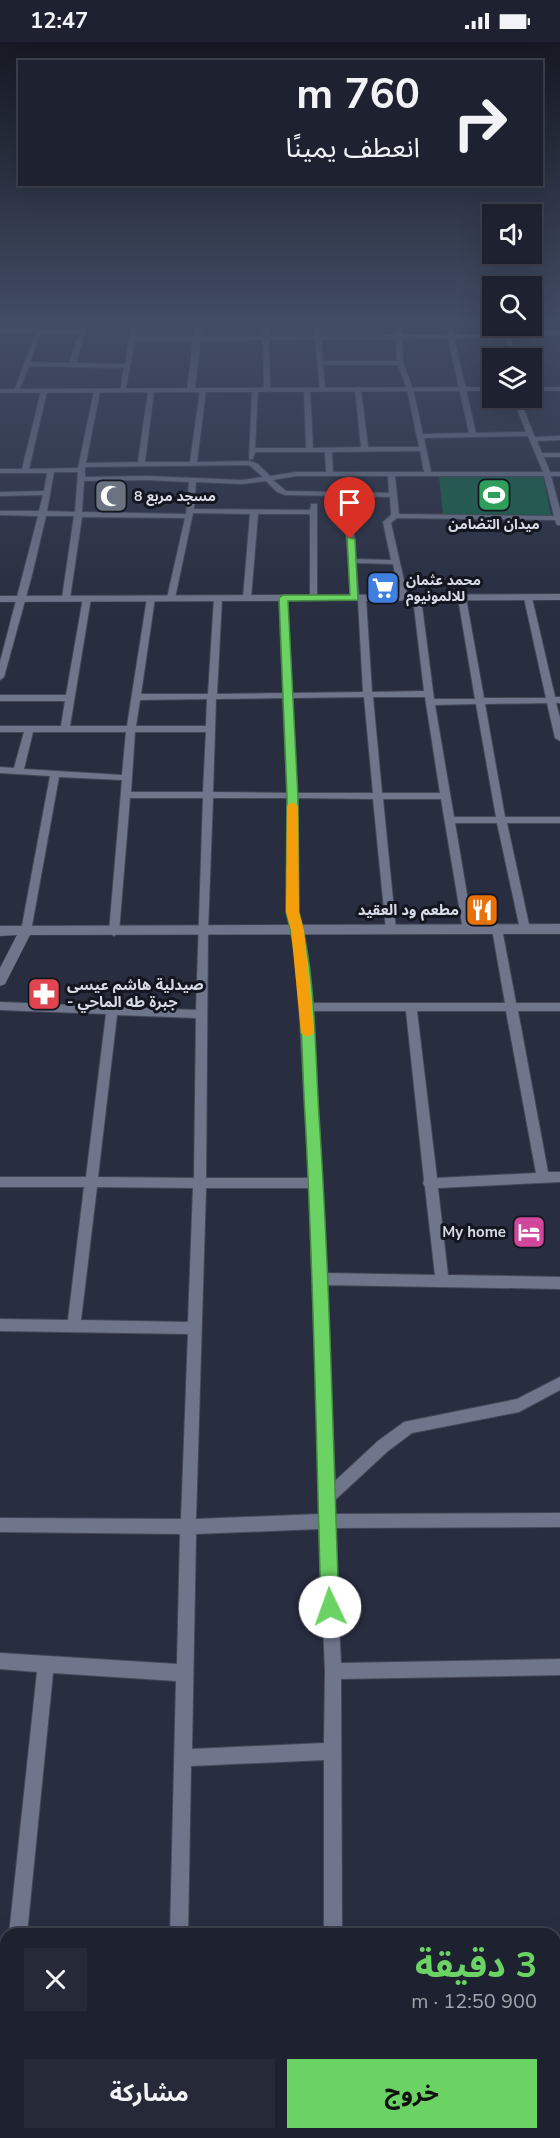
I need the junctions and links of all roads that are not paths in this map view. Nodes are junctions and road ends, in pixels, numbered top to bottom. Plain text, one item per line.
1 (37, 421) edge
2 (91, 421) edge
3 (147, 421) edge
4 (199, 421) edge
5 (253, 421) edge
6 (309, 421) edge
7 (362, 421) edge
8 (417, 421) edge
9 (470, 421) edge
10 (526, 421) edge
11 (473, 435) junction
12 (420, 436) junction
13 (532, 436) junction
14 (560, 438) edge
15 (423, 449) junction
16 (252, 450) junction
17 (310, 450) junction
18 (328, 450) junction
19 (365, 450) junction
20 (539, 455) junction
21 (560, 455) edge
22 (250, 463) junction
23 (141, 464) junction
24 (194, 464) junction
25 (51, 470) junction
26 (0, 471) edge
27 (25, 471) junction
28 (82, 471) junction
29 (330, 474) junction
30 (391, 474) junction
31 (428, 474) junction
32 (547, 474) junction
33 (560, 474) edge
34 (268, 478) junction
35 (193, 480) junction
36 (47, 493) junction
37 (0, 494) edge
38 (314, 494) junction
39 (347, 495) junction
40 (394, 495) junction
41 (556, 495) edge
42 (254, 512) junction
43 (314, 512) junction
44 (0, 513) edge
45 (43, 513) junction
46 (190, 514) junction
47 (78, 515) junction
48 (394, 516) junction
49 (559, 521) edge
50 (352, 561) junction
51 (396, 562) junction
52 (528, 597) junction
53 (560, 597) edge
54 (0, 598) edge
55 (23, 598) junction
56 (66, 598) junction
57 (87, 598) junction
58 (151, 598) junction
59 (171, 598) junction
60 (218, 598) junction
61 (247, 598) junction
62 (283, 598) junction
63 (314, 598) junction
64 (358, 598) junction
65 (404, 598) junction
66 (417, 598) junction
67 (462, 598) junction
68 (0, 677) edge
69 (368, 694) junction
70 (288, 696) junction
71 (136, 697) junction
72 (212, 697) junction
73 (0, 698) edge
74 (70, 698) junction
75 (429, 698) junction
76 (555, 700) edge
77 (479, 701) junction
78 (0, 729) edge
79 (29, 729) junction
80 (131, 729) junction
81 (211, 729) junction
82 (65, 730) junction
83 (560, 738) edge
84 (0, 770) edge
85 (18, 772) junction
86 (55, 774) junction
87 (128, 778) junction
88 (127, 795) junction
89 (208, 796) junction
90 (378, 796) junction
91 (445, 796) junction
92 (292, 797) junction
93 (450, 820) junction
94 (501, 820) junction
95 (560, 820) edge
96 (498, 929) junction
97 (525, 929) junction
98 (560, 929) edge
99 (203, 930) junction
100 (297, 930) junction
101 (391, 930) junction
102 (468, 930) junction
103 (0, 931) edge
104 (26, 931) junction
105 (114, 932) junction
106 (0, 981) edge
107 (0, 1006) edge
108 (305, 1007) junction
109 (510, 1007) junction
110 (560, 1007) edge
111 (411, 1008) junction
112 (112, 1011) junction
113 (201, 1014) junction
114 (560, 1177) edge
115 (543, 1179) junction
116 (0, 1182) edge
117 (429, 1183) junction
118 (90, 1184) junction
119 (316, 1184) junction
120 (200, 1185) junction
121 (320, 1279) junction
122 (442, 1281) junction
123 (560, 1283) edge
124 (0, 1325) edge
125 (74, 1325) junction
126 (195, 1328) junction
127 (560, 1383) edge
128 (328, 1497) junction
129 (560, 1520) edge
130 (326, 1522) junction
131 (0, 1525) edge
132 (188, 1527) junction
133 (0, 1661) edge
134 (46, 1663) junction
135 (560, 1667) edge
136 (333, 1671) junction
137 (184, 1673) junction
138 (334, 1751) junction
139 (184, 1758) junction
140 (19, 1928) edge
141 (179, 1928) edge
142 (333, 1928) edge

1 - 27 street
2 - 28 street
3 - 23 street
4 - 24 street
5 - 16 street
6 - 17 street
7 - 19 street
8 - 12 street
9 - 11 street
10 - 13 street
11 - 12 street
11 - 13 street
12 - 15 street
13 - 14 street
13 - 20 street
15 - 19 street
15 - 31 street
16 - 17 street
16 - 22 street
17 - 18 street
18 - 19 street
18 - 29 street
20 - 21 street
20 - 32 street
22 - 24 street
22 - 34 street
23 - 24 street
23 - 28 street
25 - 27 street
25 - 28 street
25 - 36 street
26 - 27 street
28 - 35 street
28 - 47 street
29 - 30 street
29 - 34 street
30 - 31 street
30 - 40 street
31 - 32 street
32 - 33 street
32 - 41 street
34 - 35 street
34 - 38 street
35 - 46 street
36 - 37 street
36 - 45 street
38 - 39 street
38 - 43 street
39 - 40 street
39 - 50 street
40 - 48 street
41 - 49 street
42 - 43 street
42 - 46 street
42 - 61 street
43 - 63 street
44 - 45 street
45 - 47 street
45 - 55 street
46 - 47 street
46 - 59 street
47 - 56 street
48 - 49 street
48 - 51 street
50 - 51 street
50 - 64 street
51 - 65 street
52 - 53 street
52 - 67 street
52 - 76 street
54 - 55 street
55 - 56 street
55 - 68 street
56 - 57 street
57 - 58 street
57 - 74 street
58 - 59 street
58 - 71 street
59 - 60 street
60 - 61 street
60 - 72 street
61 - 62 street
62 - 63 street
62 - 70 street
63 - 64 street
64 - 65 street
64 - 69 street
65 - 66 street
66 - 67 street
66 - 75 street
67 - 77 street
69 - 70 street
69 - 75 street
69 - 90 street
70 - 72 street
70 - 92 street
71 - 72 street
71 - 80 street
72 - 81 street
73 - 74 street
74 - 82 street
75 - 77 street
75 - 91 street
76 - 77 street
76 - 83 street
77 - 94 street
78 - 79 street
79 - 82 street
79 - 85 street
80 - 81 street
80 - 82 street
80 - 87 street
81 - 89 street
84 - 85 street
85 - 86 street
86 - 87 street
86 - 104 street
87 - 88 street
88 - 89 street
88 - 105 street
89 - 92 street
89 - 99 street
90 - 91 street
90 - 92 street
90 - 101 street
91 - 93 street
92 - 100 street
93 - 94 street
93 - 102 street
94 - 95 street
94 - 97 street
96 - 97 street
96 - 102 street
96 - 109 street
97 - 98 street
99 - 100 street
99 - 105 street
99 - 113 street
100 - 101 street
100 - 108 street
101 - 102 street
103 - 104 street
104 - 105 street
104 - 106 street
107 - 112 street
108 - 111 street
108 - 119 street
109 - 110 street
109 - 111 street
109 - 115 street
111 - 117 street
112 - 113 street
112 - 118 street
113 - 120 street
114 - 115 street
115 - 117 street
116 - 118 street
117 - 122 street
118 - 120 street
118 - 125 street
119 - 120 street
119 - 121 street
120 - 126 street
121 - 122 street
121 - 128 street
122 - 123 street
124 - 125 street
125 - 126 street
126 - 132 street
127 - 128 street
128 - 130 street
129 - 130 street
130 - 132 street
130 - 136 street
131 - 132 street
132 - 137 street
133 - 134 street
134 - 137 street
134 - 140 street
135 - 136 street
136 - 138 street
137 - 139 street
138 - 139 street
138 - 142 street
139 - 141 street

